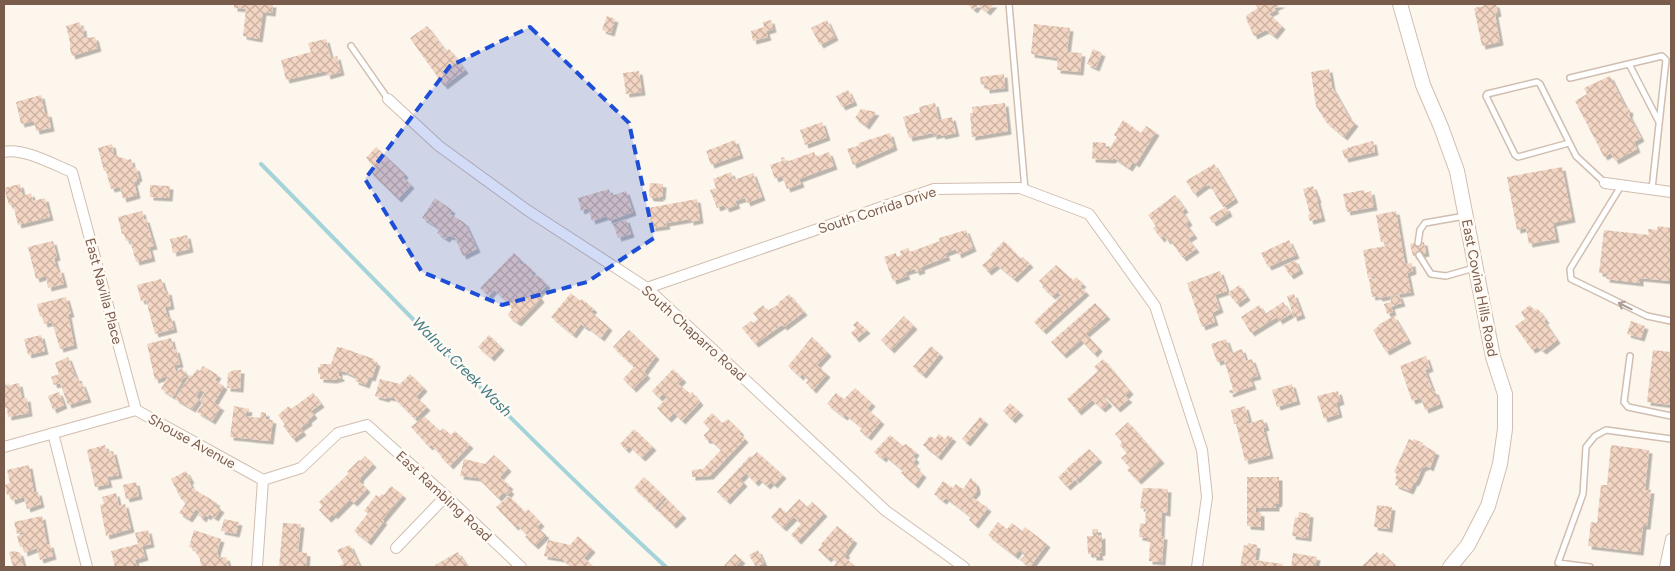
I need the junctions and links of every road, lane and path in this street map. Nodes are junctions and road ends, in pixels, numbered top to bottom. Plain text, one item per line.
1 (1009, 4) edge
2 (1400, 4) edge
3 (351, 46) dead end
4 (1629, 64) junction
5 (1570, 78) dead end
6 (388, 98) joint
7 (1659, 123) junction
8 (1569, 143) junction
9 (4, 152) edge
10 (1605, 183) joint
11 (1621, 185) junction
12 (1652, 189) junction
13 (1026, 190) junction
14 (1671, 192) edge
15 (1465, 216) junction
16 (1418, 243) dead end
17 (1419, 255) dead end
18 (1476, 268) junction
19 (647, 288) junction
20 (1671, 321) edge
21 (1630, 356) dead end
22 (136, 410) junction
23 (1671, 416) edge
24 (52, 434) junction
25 (1671, 439) edge
26 (4, 447) edge
27 (263, 480) junction
28 (446, 496) junction
29 (1671, 540) edge
30 (396, 548) dead end
31 (87, 567) edge
32 (257, 567) edge
33 (520, 567) edge
34 (964, 567) edge
35 (1198, 567) edge
36 (1450, 567) edge
37 (1590, 567) edge
38 (1665, 567) edge

1 - 13 lane
2 - 15 street, East Covina Hills Road
3 - 6 lane
4 - 5 lane
4 - 7 lane
4 - 7 lane
6 - 19 street, South Chaparro Road
7 - 12 lane
8 - 8 lane
8 - 10 lane
9 - 22 street, East Navilla Place
10 - 11 street
11 - 12 street
20 -> 11 lane
12 - 14 street
13 - 19 street, South Corrida Drive
13 - 35 street, South Corrida Drive
15 - 16 lane
15 - 18 street, East Covina Hills Road
17 - 18 lane
18 - 36 street, East Covina Hills Road
19 - 34 street, South Chaparro Road
21 - 23 lane
22 - 24 street, Shouse Avenue
22 - 27 street, Shouse Avenue
24 - 26 street, Shouse Avenue
24 - 31 street
25 - 37 lane
27 - 28 street, East Rambling Road
27 - 32 street
28 - 30 street
28 - 33 street, East Rambling Road
29 - 38 street

